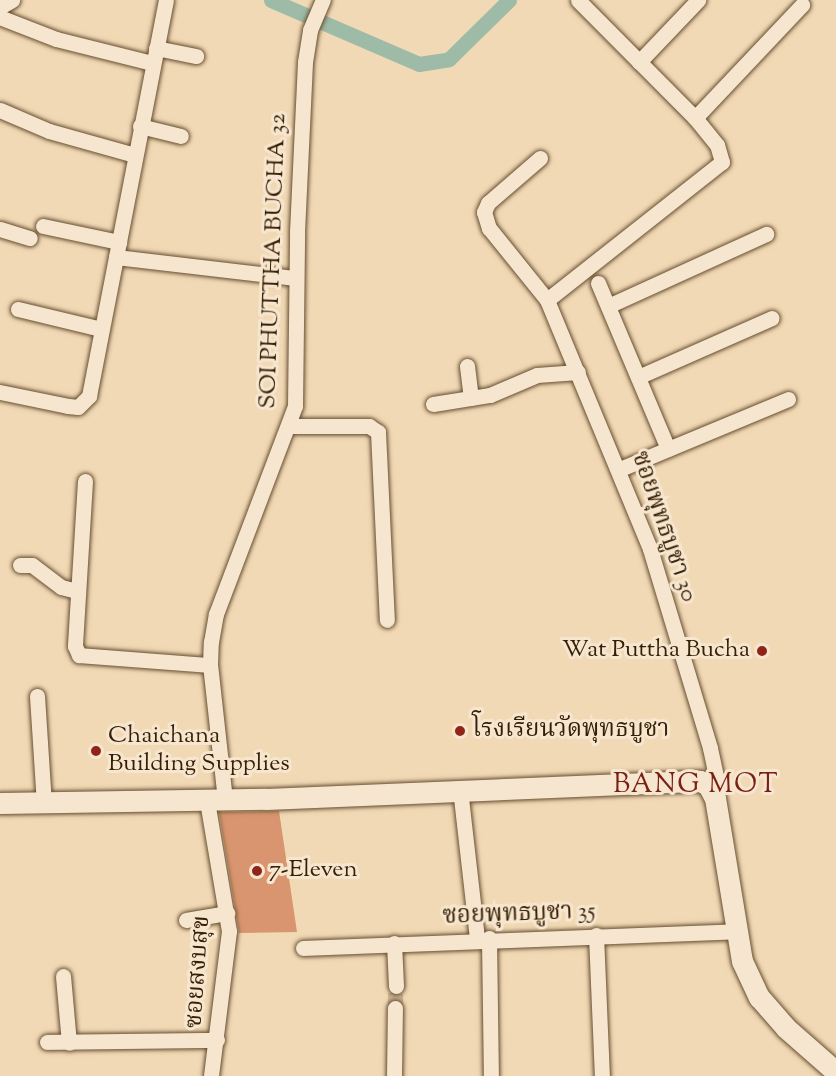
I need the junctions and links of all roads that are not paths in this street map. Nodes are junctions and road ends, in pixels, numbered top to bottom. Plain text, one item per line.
1 (12, 0) edge
2 (166, 0) edge
3 (698, 0) edge
4 (586, 3) edge
5 (802, 5) dead end
6 (320, 7) edge
7 (1, 12) edge
8 (154, 56) junction
9 (196, 56) dead end
10 (639, 62) junction
11 (0, 110) edge
12 (695, 118) junction
13 (140, 126) junction
14 (181, 136) dead end
15 (135, 155) junction
16 (540, 158) dead end
17 (43, 226) dead end
18 (0, 229) edge
19 (766, 234) dead end
20 (30, 238) dead end
21 (118, 250) junction
22 (296, 278) junction
23 (598, 283) dead end
24 (547, 300) junction
25 (608, 306) junction
26 (18, 309) dead end
27 (772, 318) dead end
28 (101, 329) junction
29 (466, 366) dead end
30 (578, 372) junction
31 (638, 377) junction
32 (0, 392) edge
33 (471, 398) junction
34 (788, 399) dead end
35 (433, 404) dead end
36 (289, 426) junction
37 (668, 449) junction
38 (620, 469) junction
39 (85, 481) dead end
40 (20, 565) dead end
41 (77, 591) junction
42 (387, 620) dead end
43 (210, 665) junction
44 (37, 696) dead end
45 (714, 783) junction
46 (460, 789) junction
47 (216, 801) junction
48 (0, 803) edge
49 (44, 804) junction
50 (227, 913) junction
51 (186, 920) dead end
52 (736, 931) junction
53 (596, 935) junction
54 (483, 939) junction
55 (394, 943) junction
56 (303, 948) dead end
57 (63, 976) dead end
58 (396, 986) tunnel mouth
59 (395, 1008) tunnel mouth
60 (217, 1040) junction
61 (47, 1042) dead end
62 (69, 1043) junction
63 (834, 1067) edge
64 (212, 1076) edge
65 (394, 1076) edge
66 (491, 1076) edge
67 (602, 1076) edge

1 - 7 street
2 - 8 street
3 - 10 street
4 - 10 street
5 - 12 street
6 - 22 street, SOI PHUTTHA BUCHA 32
7 - 8 street
8 - 9 street
8 - 13 street
10 - 12 street
11 - 15 street
12 - 24 street
13 - 14 street
13 - 15 street
15 - 21 street
16 - 24 street, ซอยพุทธบูชา 30
17 - 21 street
18 - 20 street
19 - 25 street
21 - 22 street
21 - 28 street
22 - 36 street, SOI PHUTTHA BUCHA 32
23 - 25 street
24 - 30 street, ซอยพุทธบูชา 30
25 - 31 street
26 - 28 street
27 - 31 street
28 - 32 street
29 - 33 street
30 - 33 street
30 - 38 street, ซอยพุทธบูชา 30
31 - 37 street
33 - 35 street
34 - 37 street
36 - 42 street
36 - 43 street, SOI PHUTTHA BUCHA 32
37 - 38 street
38 - 45 street, ซอยพุทธบูชา 30
39 - 41 street
40 - 41 street
41 - 43 street
43 - 47 street, SOI PHUTTHA BUCHA 32
44 - 49 street
45 - 46 main road
45 - 52 main road
46 - 47 main road
46 - 54 street
47 - 49 main road
47 - 50 street, ซอยสงบสุข
48 - 49 main road
50 - 51 street
50 - 60 street, ซอยสงบสุข
52 - 53 street, ซอยพุทธบูชา 35
52 - 63 main road
53 - 54 street, ซอยพุทธบูชา 35
53 - 67 street
54 - 55 street, ซอยพุทธบูชา 35
54 - 66 street
55 - 56 street, ซอยพุทธบูชา 35
55 - 58 street
57 - 62 street
59 - 65 street
60 - 62 street
60 - 64 street, ซอยสงบสุข
61 - 62 street

